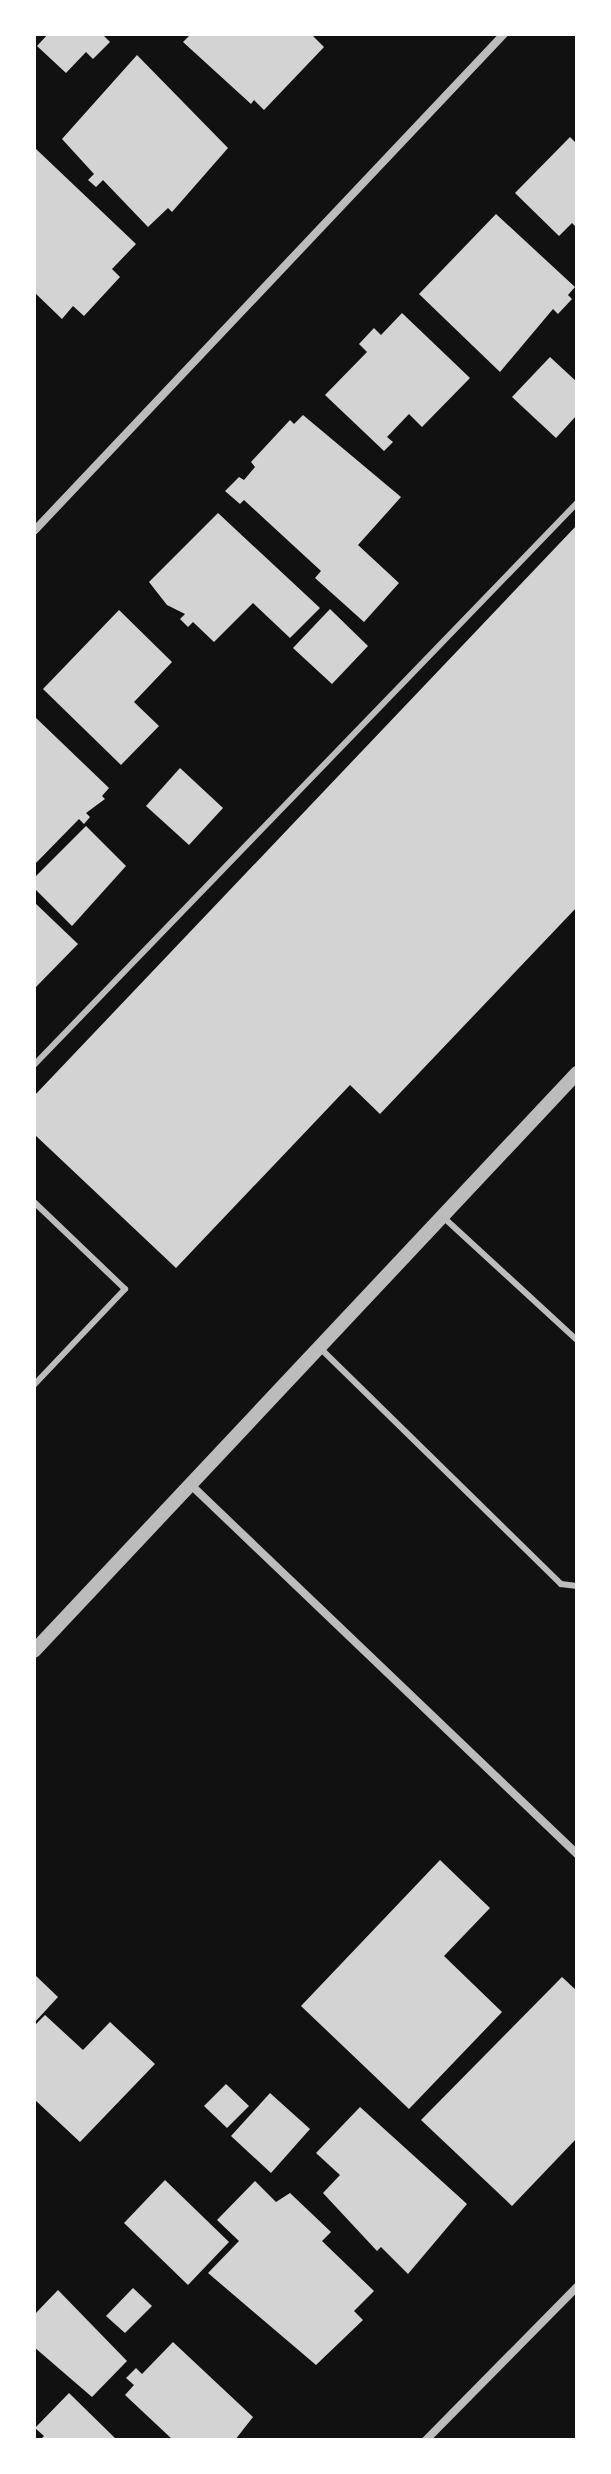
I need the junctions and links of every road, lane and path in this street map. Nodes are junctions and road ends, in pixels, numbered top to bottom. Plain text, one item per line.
1 (504, 34) edge
2 (577, 503) edge
3 (34, 531) edge
4 (34, 1065) edge
5 (577, 1073) edge
6 (34, 1202) edge
7 (442, 1216) junction
8 (577, 1340) edge
9 (320, 1348) junction
10 (34, 1385) edge
11 (191, 1485) junction
12 (577, 1586) edge
13 (34, 1651) edge
14 (577, 1854) edge
15 (577, 2287) edge
16 (426, 2440) edge

1 - 3 street
2 - 4 lane
5 - 7 street
6 - 10 lane
7 - 8 lane
7 - 9 street
9 - 11 street
9 - 12 lane
11 - 13 street
11 - 14 street
15 - 16 street

